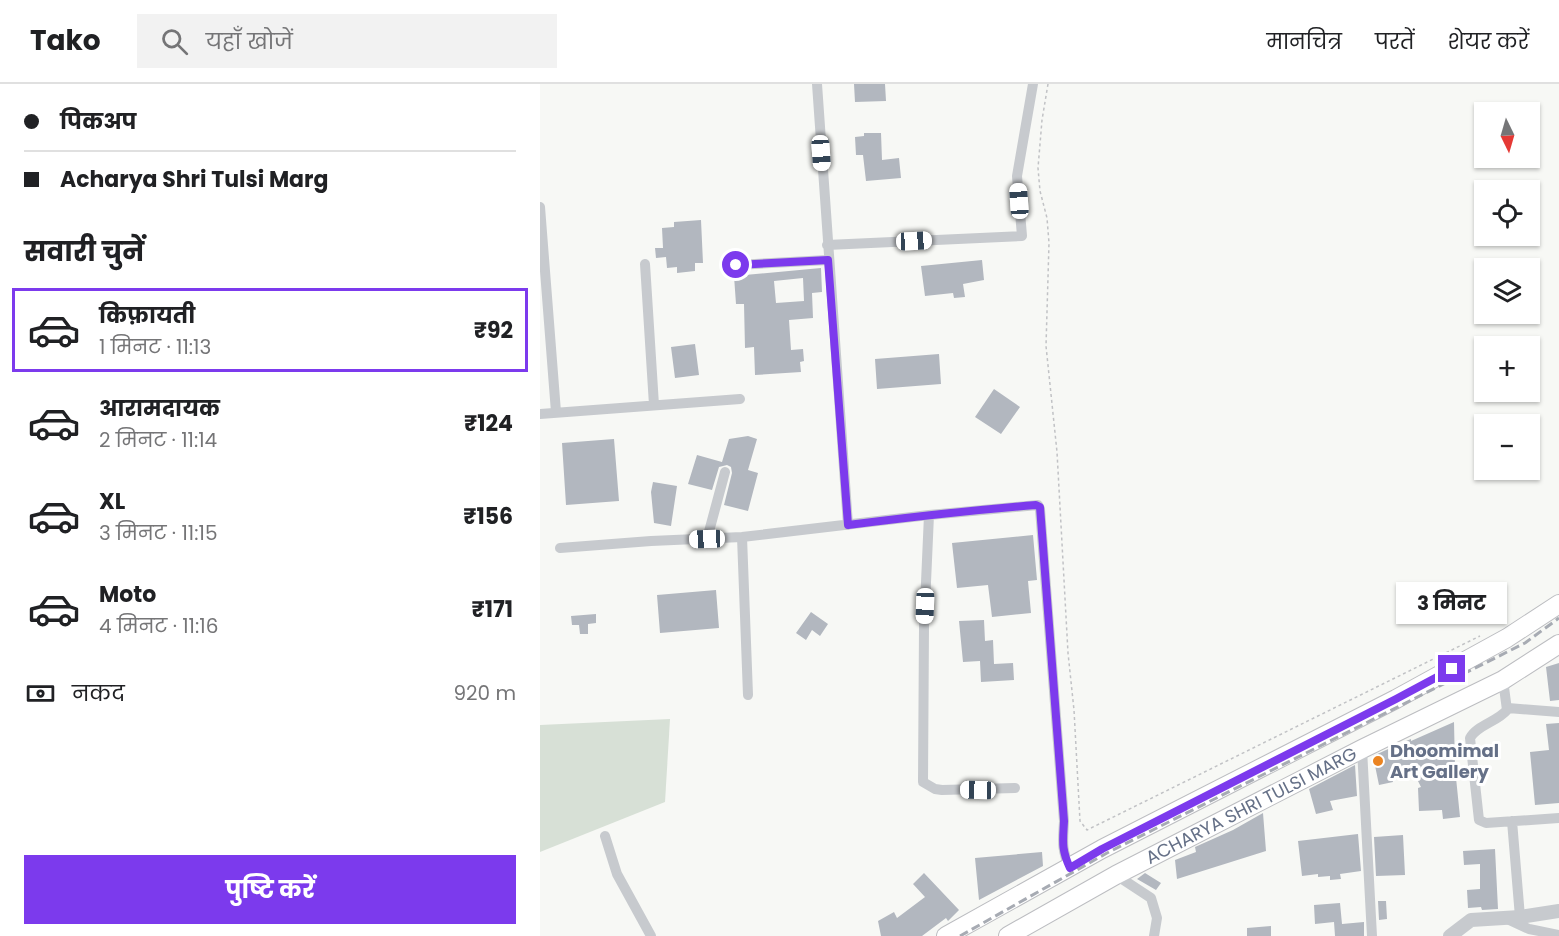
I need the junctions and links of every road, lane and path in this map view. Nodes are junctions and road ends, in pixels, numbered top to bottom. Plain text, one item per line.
1 (817, 84) edge
2 (1033, 84) edge
3 (1048, 84) edge
4 (540, 207) edge
5 (827, 245) junction
6 (828, 260) junction
7 (645, 264) dead end
8 (736, 265) dead end
9 (740, 399) dead end
10 (654, 405) junction
11 (556, 412) junction
12 (540, 414) edge
13 (725, 472) dead end
14 (929, 515) junction
15 (848, 525) junction
16 (742, 537) junction
17 (707, 539) junction
18 (560, 548) dead end
19 (1559, 604) edge
20 (1483, 635) dead end
21 (1559, 644) edge
22 (1503, 680) junction
23 (748, 694) dead end
24 (1508, 708) junction
25 (1559, 712) edge
26 (1362, 749) junction
27 (1015, 788) dead end
28 (1559, 818) edge
29 (1512, 821) junction
30 (605, 836) dead end
31 (1070, 868) junction
32 (1116, 875) junction
33 (1559, 911) edge
34 (1520, 917) junction
35 (1505, 918) junction
36 (1559, 935) edge
37 (651, 936) edge
38 (946, 936) edge
39 (1008, 936) edge
40 (1154, 936) edge
41 (1372, 936) edge
42 (1450, 936) edge

1 - 5 street
2 - 5 street
3 - 20 path
4 - 11 street
5 - 6 street
6 - 8 street
6 - 15 street
7 - 10 street
9 - 10 street
10 - 11 street
11 - 12 street
13 - 17 street
14 - 15 street
14 - 27 street
14 - 31 street
15 - 16 street
16 - 17 street
16 - 23 street
17 - 18 street
19 - 31 highway, ACHARYA SHRI TULSI MARG
21 - 22 highway, ACHARYA SHRI TULSI MARG
22 - 24 street
22 - 26 highway, ACHARYA SHRI TULSI MARG
24 - 25 street
24 - 29 street
26 - 32 highway, ACHARYA SHRI TULSI MARG
26 - 41 street
28 - 29 street
29 - 34 street
30 - 37 street
31 - 38 highway, ACHARYA SHRI TULSI MARG
32 - 39 highway, ACHARYA SHRI TULSI MARG
32 - 40 street
33 - 34 street
34 - 35 street
35 - 36 street
35 - 42 street

